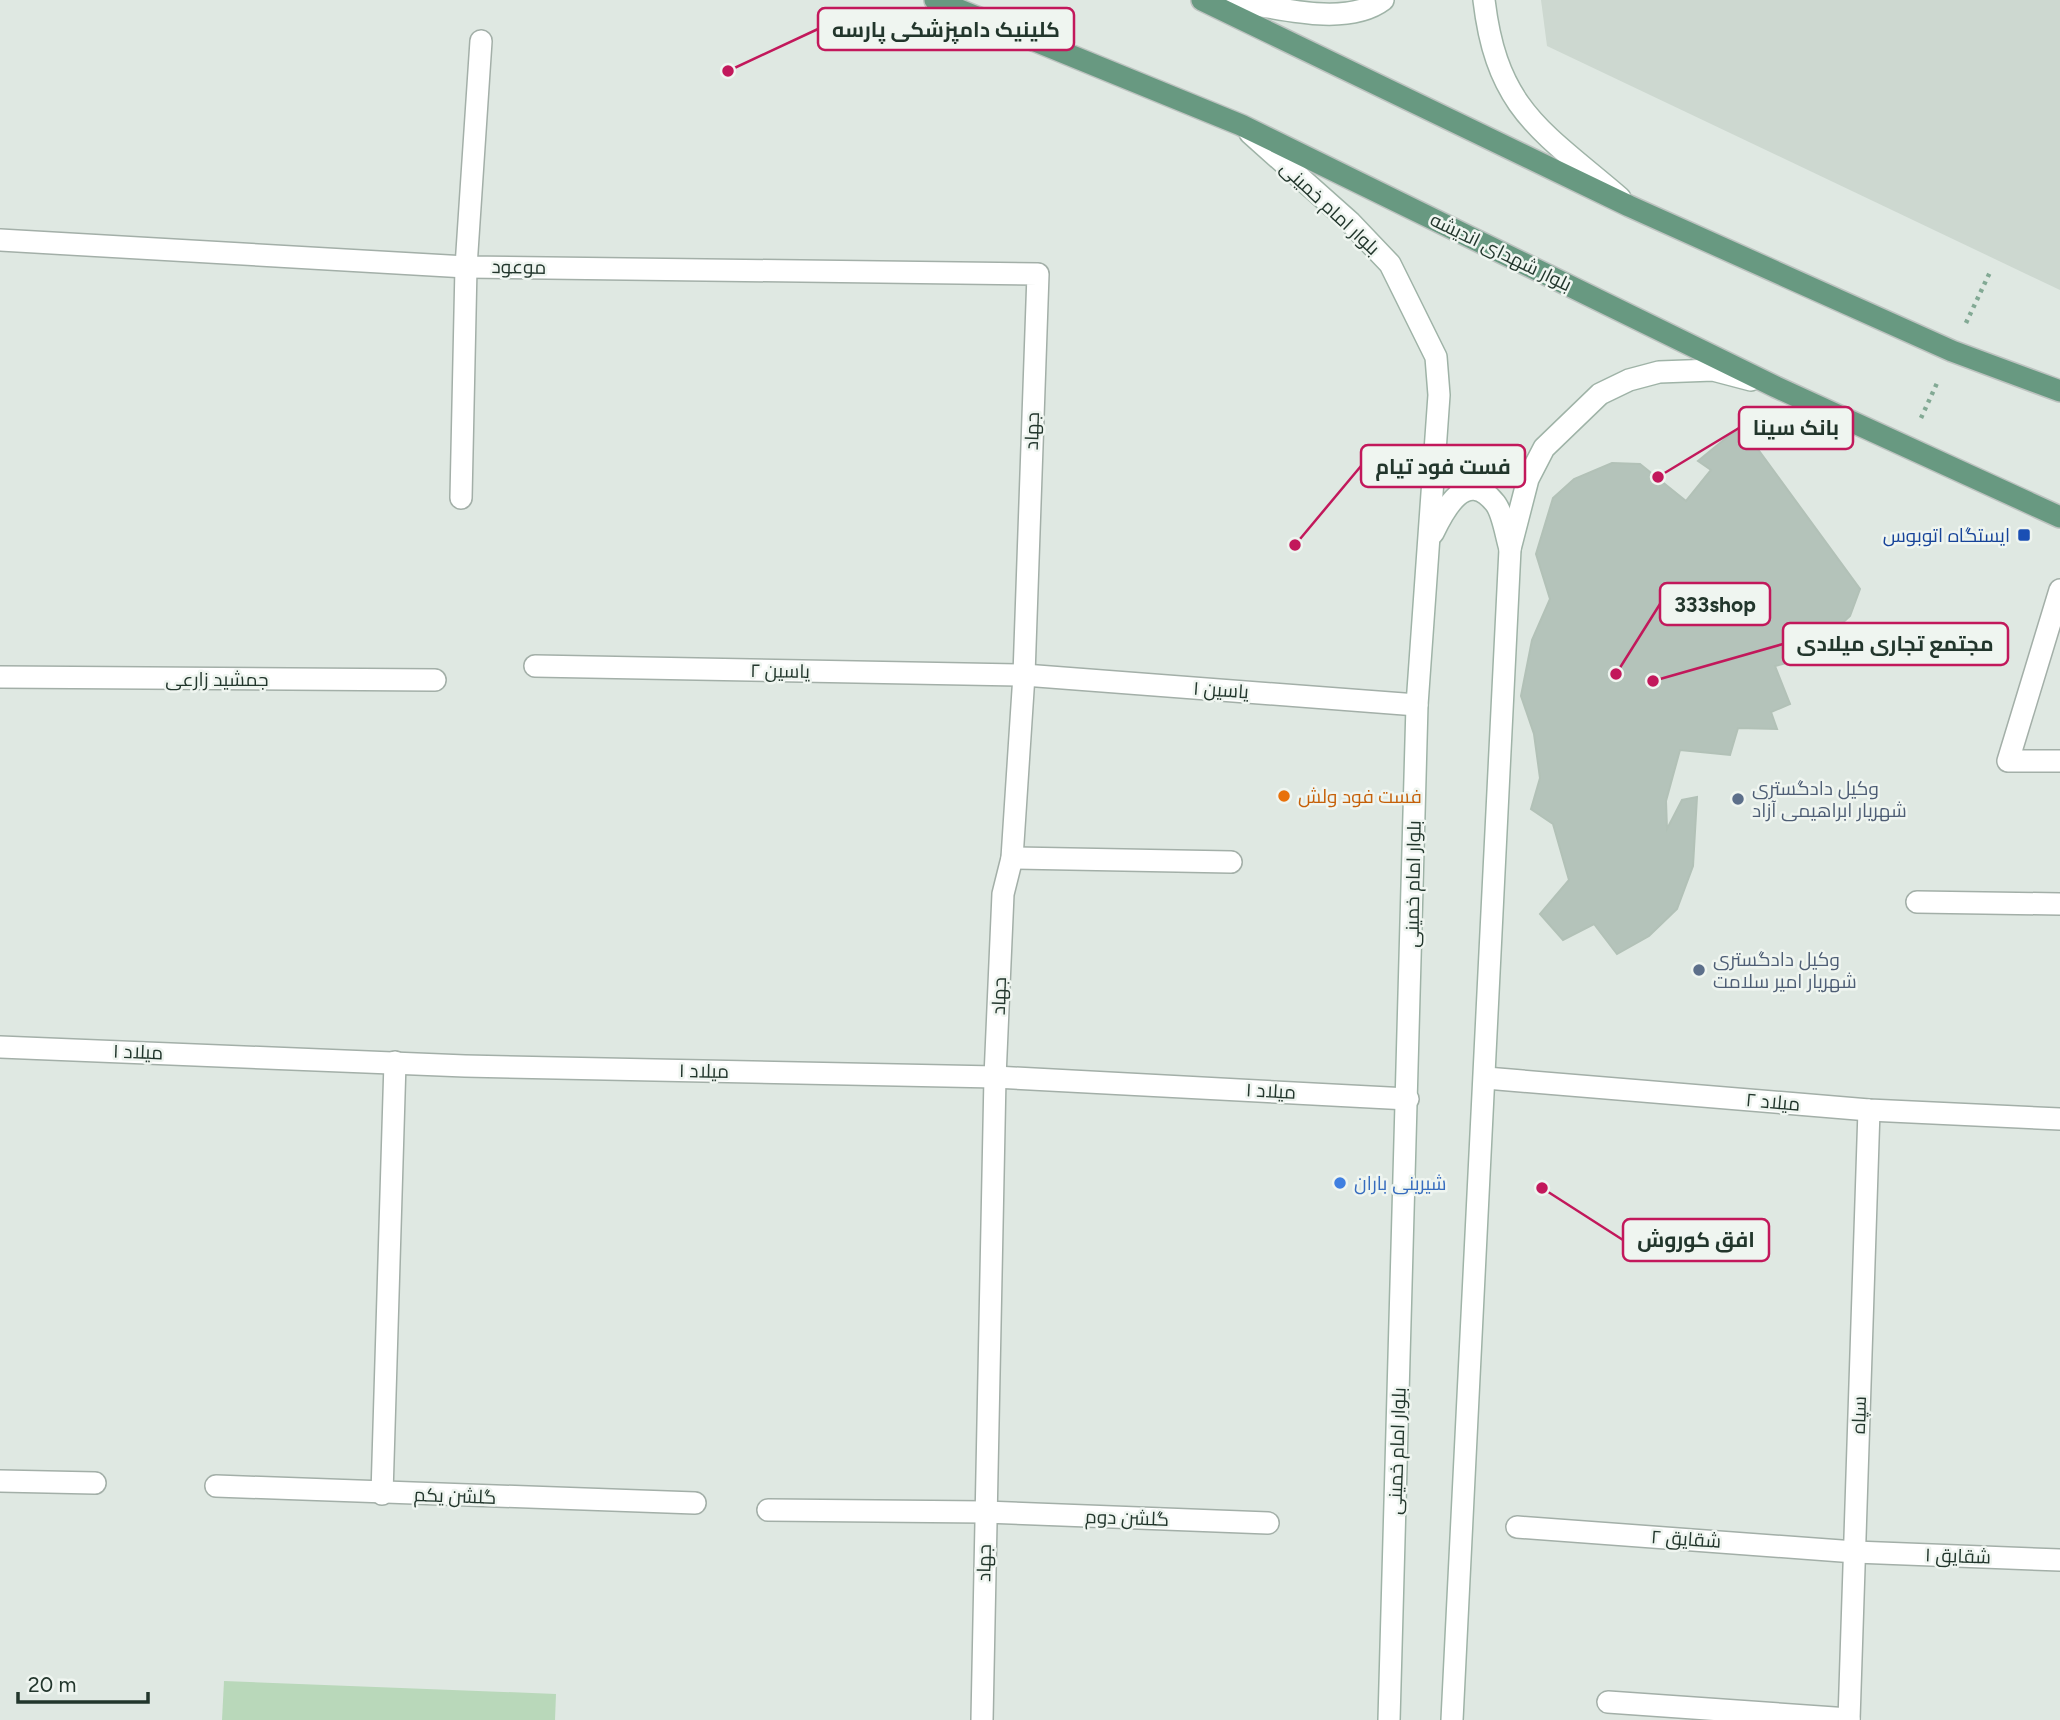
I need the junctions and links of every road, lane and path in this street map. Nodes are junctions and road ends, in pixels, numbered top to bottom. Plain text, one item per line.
1 (935, 0) edge
2 (1202, 0) edge
3 (1230, 0) edge
4 (1383, 0) edge
5 (1484, 0) edge
6 (481, 41) dead end
7 (1241, 125) junction
8 (1629, 206) junction
9 (0, 240) edge
10 (466, 267) junction
11 (1038, 274) joint
12 (1776, 387) junction
13 (2059, 389) edge
14 (461, 498) dead end
15 (2060, 517) edge
16 (1426, 547) junction
17 (1510, 549) junction
18 (2060, 590) edge
19 (535, 666) dead end
20 (1024, 675) junction
21 (0, 677) edge
22 (435, 680) dead end
23 (1418, 705) junction
24 (2060, 761) edge
25 (1012, 858) junction
26 (1231, 862) dead end
27 (1917, 902) dead end
28 (2060, 904) edge
29 (0, 1047) edge
30 (395, 1062) junction
31 (995, 1077) junction
32 (1486, 1079) junction
33 (1408, 1099) junction
34 (1869, 1110) junction
35 (2060, 1119) edge
36 (0, 1481) edge
37 (95, 1483) dead end
38 (216, 1486) dead end
39 (382, 1494) junction
40 (695, 1503) dead end
41 (768, 1510) dead end
42 (985, 1512) junction
43 (1268, 1523) dead end
44 (1517, 1527) dead end
45 (1855, 1552) junction
46 (2060, 1560) edge
47 (1608, 1702) dead end
48 (1849, 1719) edge
49 (982, 1720) edge
50 (1389, 1720) edge
51 (1452, 1720) edge

1 - 7 main road, بلوار شهدای اندیشه
2 - 8 main road
3 - 4 street
5 - 8 street
6 - 10 street
7 - 12 main road, بلوار شهدای اندیشه
7 - 16 street, بلوار امام خمینی
8 - 13 main road
9 - 10 street, موعود
10 - 11 street, موعود
10 - 14 street
11 - 20 street, جهاد
12 - 15 main road, بلوار شهدای اندیشه
12 - 17 street
16 - 17 street
16 - 23 street, بلوار امام خمینی
17 - 32 street
18 - 24 street
19 - 20 street, یاسین ۲
20 - 23 street, یاسین ۱
20 - 25 street, جهاد
21 - 22 street, جمشید زارعی
23 - 33 street, بلوار امام خمینی
25 - 26 street
25 - 31 street, جهاد
27 - 28 street
29 - 30 street, میلاد ۱
30 - 31 street, میلاد ۱
30 - 39 street
31 - 33 street, میلاد ۱
31 - 42 street, جهاد
32 - 34 street, میلاد ۲
32 - 51 street
33 - 50 street, بلوار امام خمینی
34 - 35 street, میلاد ۲
34 - 45 street, سپاه
36 - 37 street
38 - 39 street, گلشن یکم
39 - 40 street, گلشن یکم
41 - 42 street
42 - 43 street, گلشن دوم
42 - 49 street, جهاد
44 - 45 street, شقایق ۲
45 - 46 street, شقایق ۱
45 - 48 street, سپاه
47 - 48 street

